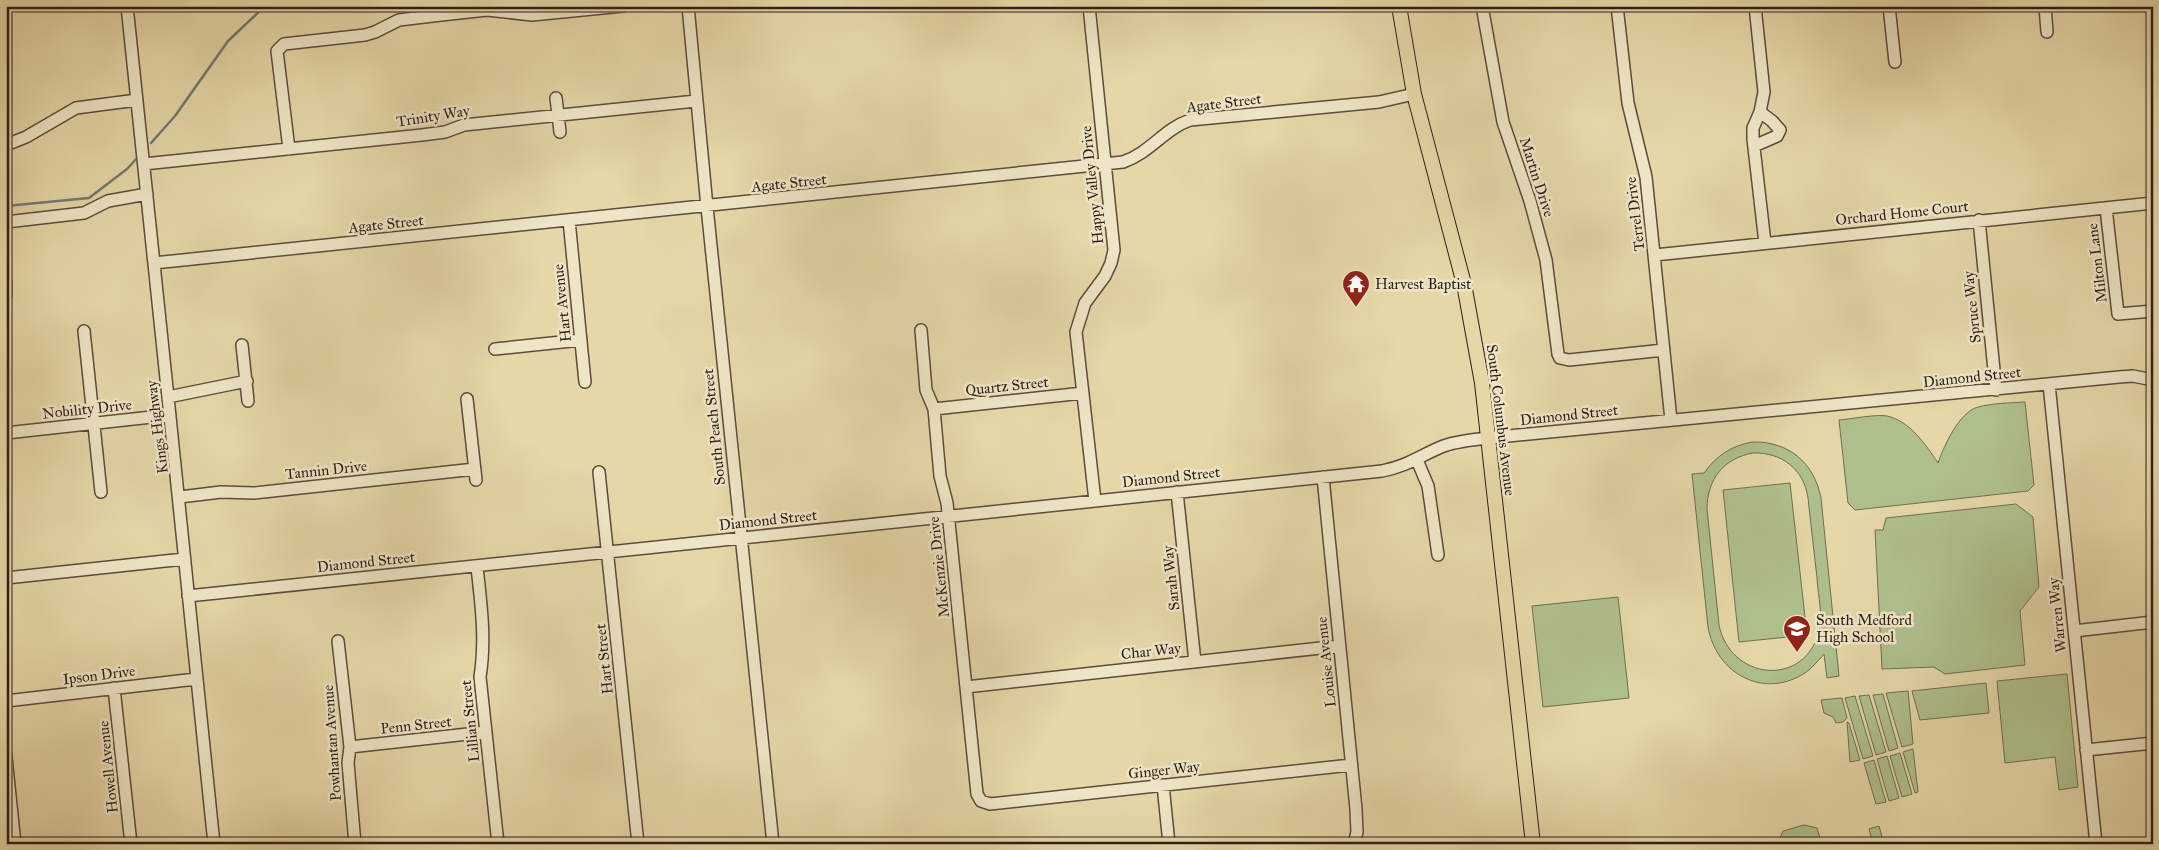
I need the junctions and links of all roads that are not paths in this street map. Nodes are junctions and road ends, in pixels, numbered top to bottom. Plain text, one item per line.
1 (127, 6) edge
2 (623, 6) edge
3 (688, 6) edge
4 (1089, 6) edge
5 (1399, 6) edge
6 (1482, 6) edge
7 (1617, 6) edge
8 (1755, 6) edge
9 (1889, 6) edge
10 (2045, 6) edge
11 (440, 10) edge
12 (2047, 32) dead end
13 (1895, 62) dead end
14 (1414, 94) junction
15 (556, 98) dead end
16 (137, 100) junction
17 (696, 101) junction
18 (1760, 112) junction
19 (558, 115) junction
20 (560, 132) dead end
21 (6, 145) edge
22 (1754, 146) junction
23 (289, 149) junction
24 (144, 164) junction
25 (1105, 164) junction
26 (147, 194) junction
27 (2153, 203) edge
28 (706, 207) junction
29 (2106, 208) junction
30 (569, 220) junction
31 (1978, 220) junction
32 (6, 222) edge
33 (1765, 243) junction
34 (1654, 254) junction
35 (154, 263) junction
36 (6, 282) edge
37 (6, 295) edge
38 (2153, 311) edge
39 (921, 330) dead end
40 (84, 331) dead end
41 (581, 340) junction
42 (242, 345) dead end
43 (495, 350) dead end
44 (1664, 350) junction
45 (2153, 380) edge
46 (246, 381) junction
47 (585, 382) dead end
48 (2049, 384) junction
49 (1996, 390) junction
50 (1083, 393) junction
51 (168, 397) junction
52 (468, 399) dead end
53 (248, 401) dead end
54 (934, 410) junction
55 (170, 415) junction
56 (1671, 420) junction
57 (93, 423) junction
58 (6, 433) edge
59 (1488, 438) junction
60 (1417, 460) junction
61 (599, 472) dead end
62 (1323, 477) junction
63 (101, 492) dead end
64 (1177, 492) junction
65 (180, 497) junction
66 (1095, 501) junction
67 (948, 516) junction
68 (741, 537) junction
69 (608, 553) junction
70 (1438, 555) dead end
71 (184, 559) junction
72 (477, 566) junction
73 (6, 578) edge
74 (188, 596) junction
75 (2153, 622) edge
76 (2074, 630) junction
77 (338, 641) dead end
78 (1339, 646) junction
79 (1195, 662) junction
80 (196, 679) junction
81 (966, 687) junction
82 (114, 688) junction
83 (6, 701) edge
84 (486, 732) junction
85 (2153, 743) edge
86 (350, 747) junction
87 (2086, 750) junction
88 (6, 758) edge
89 (1351, 765) junction
90 (1163, 785) junction
91 (981, 801) joint
92 (15, 844) edge
93 (131, 844) edge
94 (214, 844) edge
95 (355, 844) edge
96 (498, 844) edge
97 (638, 844) edge
98 (773, 844) edge
99 (1169, 844) edge
100 (1354, 844) edge
101 (1533, 844) edge
102 (2096, 844) edge

1 - 16 street, Kings Highway
2 - 11 street
3 - 17 street, South Peach Street
4 - 25 street, Happy Valley Drive
5 - 14 main road, South Columbus Avenue
6 - 44 street, Martin Drive
7 - 34 street, Terrel Drive
8 - 18 street
9 - 13 street
10 - 12 street
11 - 23 street
14 - 25 street, Agate Street
14 - 59 main road, South Columbus Avenue
15 - 19 street
16 - 21 street
16 - 24 street, Kings Highway
17 - 19 street, Trinity Way
17 - 28 street, South Peach Street
18 - 22 street
18 - 22 street
19 - 20 street
19 - 23 street, Trinity Way
22 - 33 street
23 - 24 street, Trinity Way
24 - 26 street, Kings Highway
25 - 28 street, Agate Street
25 - 50 street, Happy Valley Drive
26 - 32 street
26 - 35 street, Kings Highway
27 - 29 street, Orchard Home Court
28 - 30 street, Agate Street
28 - 68 street, South Peach Street
29 - 31 street, Orchard Home Court
29 - 38 street, Milton Lane
30 - 35 street, Agate Street
30 - 41 street, Hart Avenue
31 - 33 street, Orchard Home Court
31 - 49 street, Spruce Way
33 - 34 street, Orchard Home Court
34 - 44 street, Terrel Drive
35 - 51 street, Kings Highway
36 - 37 street
39 - 54 street, McKenzie Drive
40 - 57 street
41 - 43 street
41 - 47 street, Hart Avenue
42 - 46 street
44 - 56 street, Terrel Drive
45 - 48 street, Diamond Street
46 - 51 street
46 - 53 street
48 - 49 street, Diamond Street
48 - 76 street, Warren Way
49 - 56 street, Diamond Street
50 - 54 street, Quartz Street
50 - 66 street, Happy Valley Drive
51 - 55 street, Kings Highway
52 - 65 street, Tannin Drive
54 - 67 street, McKenzie Drive
55 - 57 street, Nobility Drive
55 - 65 street, Kings Highway
56 - 59 street, Diamond Street
57 - 58 street, Nobility Drive
57 - 63 street
59 - 60 street, Diamond Street
59 - 101 main road, South Columbus Avenue
60 - 62 street, Diamond Street
60 - 70 street
61 - 69 street, Hart Street
62 - 64 street, Diamond Street
62 - 78 street, Louise Avenue
64 - 66 street, Diamond Street
64 - 79 street, Sarah Way
65 - 71 street, Kings Highway
66 - 67 street, Diamond Street
67 - 68 street, Diamond Street
67 - 81 street, McKenzie Drive
68 - 69 street, Diamond Street
68 - 98 street, South Peach Street
69 - 72 street, Diamond Street
69 - 97 street, Hart Street
71 - 73 street
71 - 74 street, Kings Highway
72 - 74 street, Diamond Street
72 - 84 street, Lillian Street
74 - 80 street, Kings Highway
75 - 76 street
76 - 87 street, Warren Way
77 - 86 street, Powhantan Avenue
78 - 79 street, Char Way
78 - 89 street, Louise Avenue
79 - 81 street, Char Way
80 - 82 street, Ipson Drive
80 - 94 street, Kings Highway
81 - 91 street, McKenzie Drive
82 - 83 street, Ipson Drive
82 - 93 street, Howell Avenue
84 - 86 street, Penn Street
84 - 96 street, Lillian Street
85 - 87 street
86 - 95 street, Powhantan Avenue
87 - 102 street, Warren Way
88 - 92 street
89 - 90 street, Ginger Way
89 - 100 street, Louise Avenue
90 - 91 street, Ginger Way
90 - 99 street

